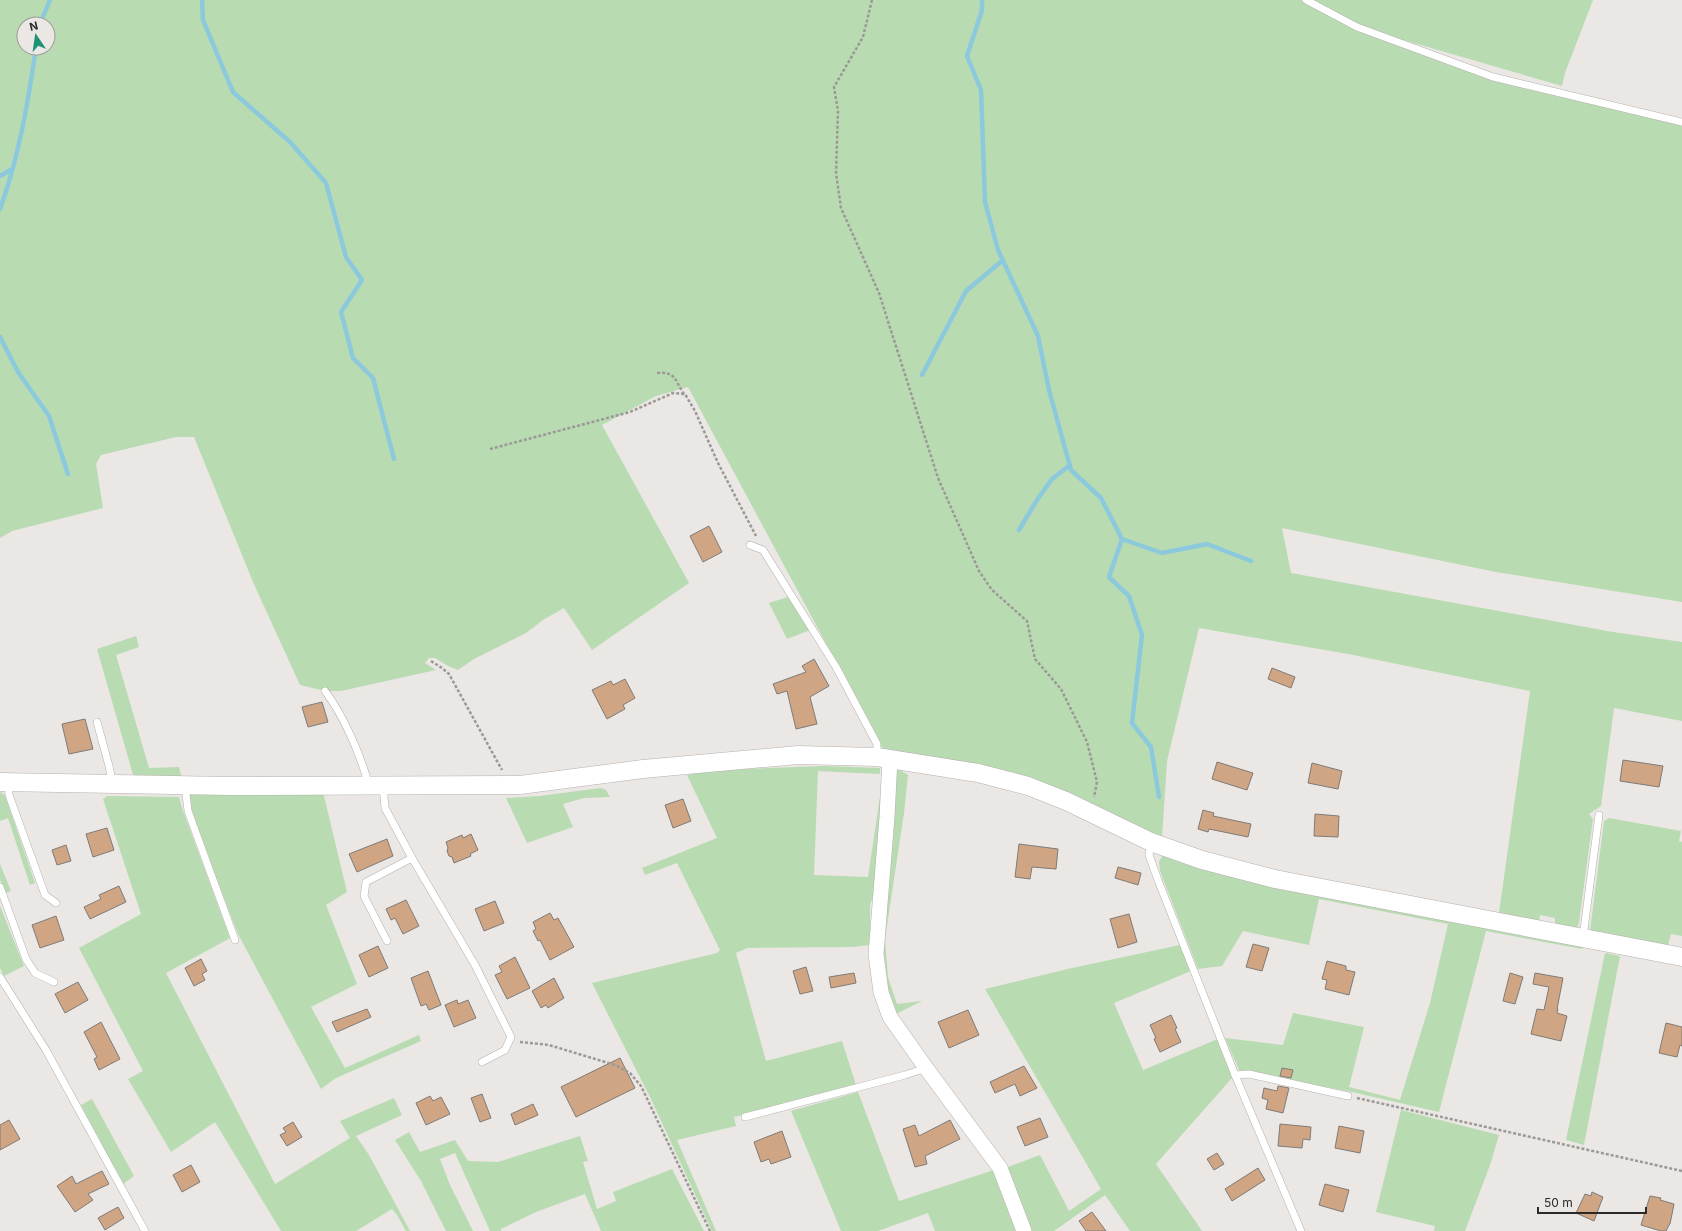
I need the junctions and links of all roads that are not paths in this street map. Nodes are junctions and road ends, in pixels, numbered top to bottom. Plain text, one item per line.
1 (1306, 0) edge
2 (1682, 122) edge
3 (750, 545) dead end
4 (325, 691) dead end
5 (97, 722) dead end
6 (884, 758) junction
7 (4, 782) edge
8 (113, 785) junction
9 (185, 785) junction
10 (376, 786) junction
11 (1599, 815) dead end
12 (1151, 842) junction
13 (412, 858) junction
14 (0, 887) edge
15 (56, 903) dead end
16 (1583, 937) junction
17 (235, 940) dead end
18 (387, 941) dead end
19 (1682, 957) edge
20 (0, 978) edge
21 (54, 982) dead end
22 (482, 1062) dead end
23 (926, 1068) junction
24 (1235, 1075) junction
25 (1348, 1096) road end
26 (745, 1117) dead end
27 (145, 1231) edge
28 (1024, 1231) edge
29 (1301, 1231) edge

1 - 2 lane
3 - 6 lane
4 - 10 lane
5 - 8 lane
6 - 10 street
6 - 12 street
6 - 23 street
7 - 8 street
7 - 15 lane
8 - 9 street
9 - 10 street
9 - 17 lane
10 - 13 lane
11 - 16 lane
12 - 16 street
12 - 24 lane
13 - 18 lane
13 - 22 lane
14 - 21 lane
16 - 19 street
20 - 27 lane
23 - 26 lane
23 - 28 street
24 - 25 lane
24 - 29 lane

